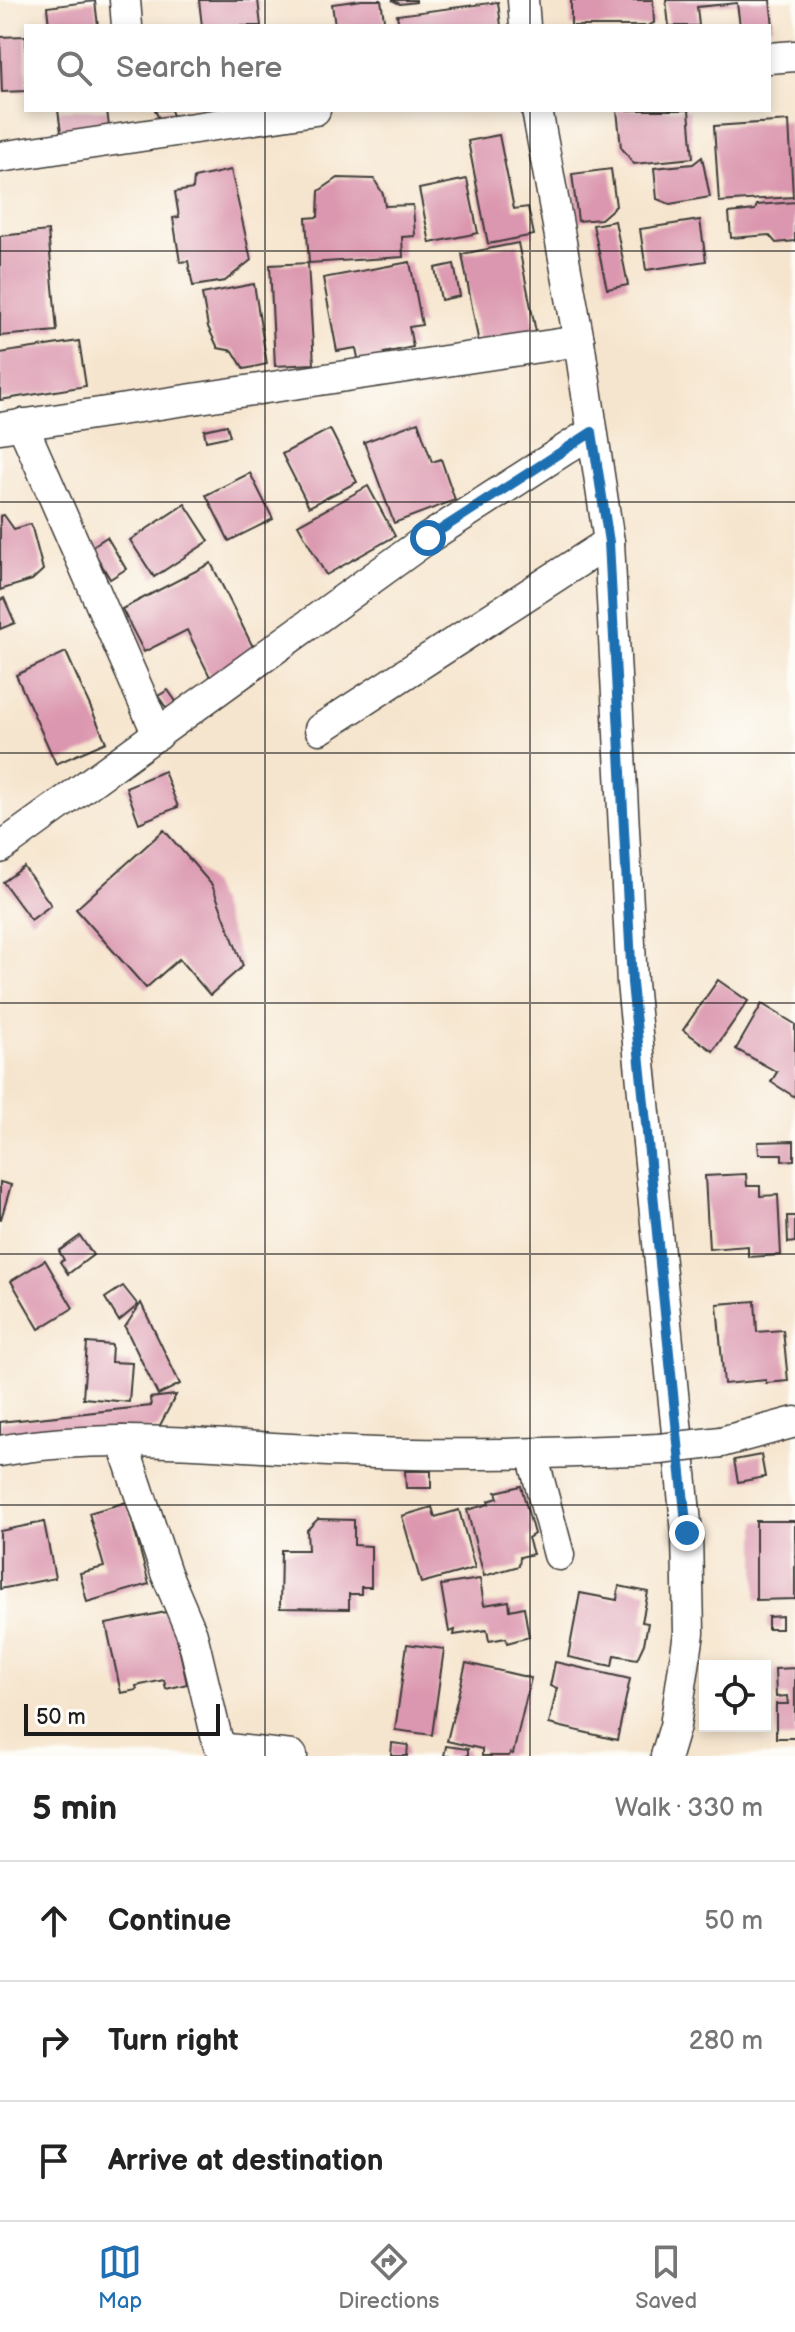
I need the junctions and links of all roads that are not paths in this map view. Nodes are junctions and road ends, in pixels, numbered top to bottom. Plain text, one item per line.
1 (125, 0) edge
2 (523, 0) edge
3 (127, 24) edge
4 (525, 24) edge
5 (795, 56) edge
6 (771, 58) edge
7 (287, 112) edge
8 (537, 112) edge
9 (135, 123) edge
10 (0, 157) edge
11 (579, 341) junction
12 (11, 426) edge
13 (592, 432) junction
14 (609, 542) junction
15 (320, 729) dead end
16 (158, 735) junction
17 (0, 848) edge
18 (795, 1422) edge
19 (122, 1441) junction
20 (0, 1451) edge
21 (532, 1454) junction
22 (559, 1555) dead end
23 (292, 1756) edge
24 (666, 1756) edge

1 - 3 street
2 - 4 street
5 - 6 street
7 - 9 street
8 - 11 street
9 - 10 street
11 - 12 street
11 - 13 street
12 - 16 street
13 - 14 street
13 - 16 street
14 - 15 street
14 - 24 street
16 - 17 street
18 - 21 street, bridge
19 - 20 street
19 - 21 street
19 - 23 street
21 - 22 street

